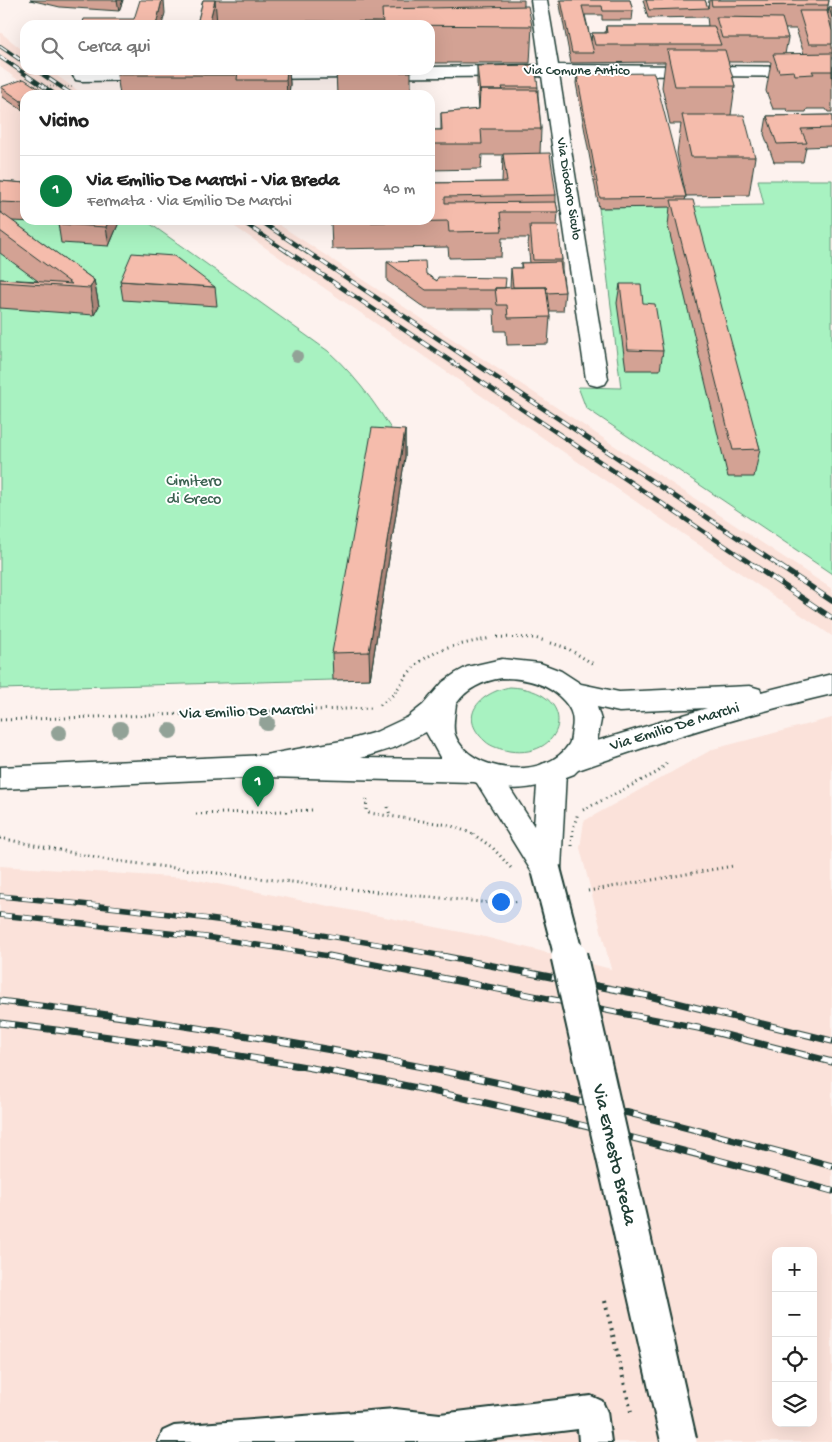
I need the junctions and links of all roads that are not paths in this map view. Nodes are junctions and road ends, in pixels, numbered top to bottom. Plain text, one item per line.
1 (539, 0) edge
2 (550, 70) junction
3 (435, 71) edge
4 (832, 72) edge
5 (172, 75) edge
6 (78, 81) road end
7 (597, 379) dead end
8 (808, 689) edge
9 (574, 693) junction
10 (442, 703) junction
11 (265, 766) junction
12 (560, 768) junction
13 (480, 773) junction
14 (0, 778) edge
15 (546, 869) junction
16 (444, 1436) edge
17 (174, 1442) edge
18 (595, 1442) edge
19 (678, 1442) edge

1 - 2 street, Via Diodoro Siculo
2 - 3 street, Via Comune Antico
2 - 4 street, Via Comune Antico
2 - 7 street, Via Diodoro Siculo
5 - 6 street
8 - 9 street, Via Emilio De Marchi
8 - 12 street, Via Emilio De Marchi
9 - 10 street, Via Emilio De Marchi
9 - 12 street, Via Emilio De Marchi
10 - 11 street, Via Emilio De Marchi
10 - 13 street, Via Emilio De Marchi
11 - 13 street, Via Emilio De Marchi
11 - 14 street, Via Emilio De Marchi
12 - 13 street, Via Emilio De Marchi
12 - 15 street, Via Ernesto Breda
13 - 15 street, Via Ernesto Breda
15 - 19 street, Via Ernesto Breda, bridge
16 - 17 lane
16 - 18 lane

